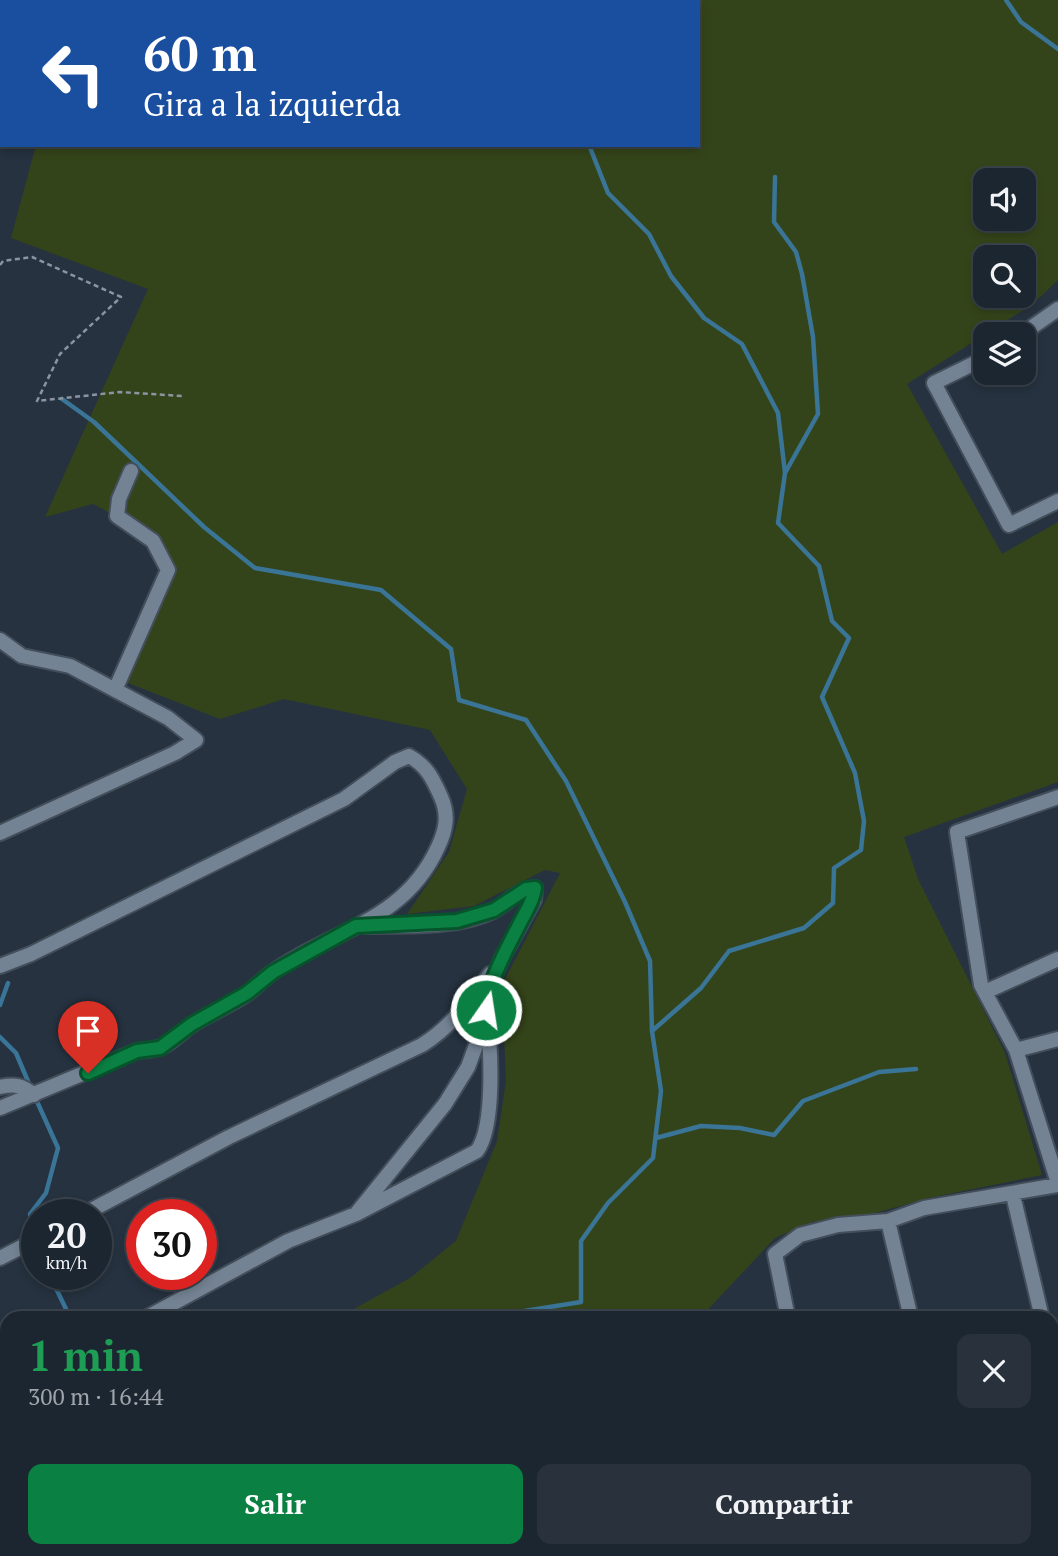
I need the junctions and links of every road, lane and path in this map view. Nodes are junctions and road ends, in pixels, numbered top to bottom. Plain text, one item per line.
1 (0, 265) edge
2 (1058, 309) edge
3 (1036, 324) edge
4 (973, 364) edge
5 (182, 396) dead end
6 (131, 471) dead end
7 (1058, 501) edge
8 (0, 640) edge
9 (115, 690) junction
10 (1058, 797) edge
11 (0, 833) edge
12 (356, 926) junction
13 (502, 958) junction
14 (1058, 959) edge
15 (0, 966) edge
16 (985, 992) junction
17 (486, 1010) junction
18 (1058, 1039) edge
19 (1016, 1050) junction
20 (0, 1087) edge
21 (34, 1095) junction
22 (0, 1108) edge
23 (1058, 1184) edge
24 (1013, 1195) junction
25 (112, 1199) edge
26 (356, 1214) junction
27 (888, 1221) junction
28 (21, 1247) edge
29 (0, 1258) edge
30 (159, 1311) edge
31 (787, 1311) edge
32 (909, 1311) edge
33 (1040, 1311) edge

1 - 5 path
2 - 3 street
4 - 7 street
6 - 9 street
8 - 9 street
9 - 11 street
10 - 16 street
12 - 13 street
12 - 15 street
12 - 21 street
13 - 17 street
13 - 25 street
14 - 16 street
16 - 19 street
17 - 26 street
17 - 26 street
18 - 19 street
19 - 23 street
20 - 21 street
21 - 22 street
23 - 24 street
24 - 27 street
24 - 33 street
26 - 30 street
27 - 31 street
27 - 32 street
28 - 29 street

